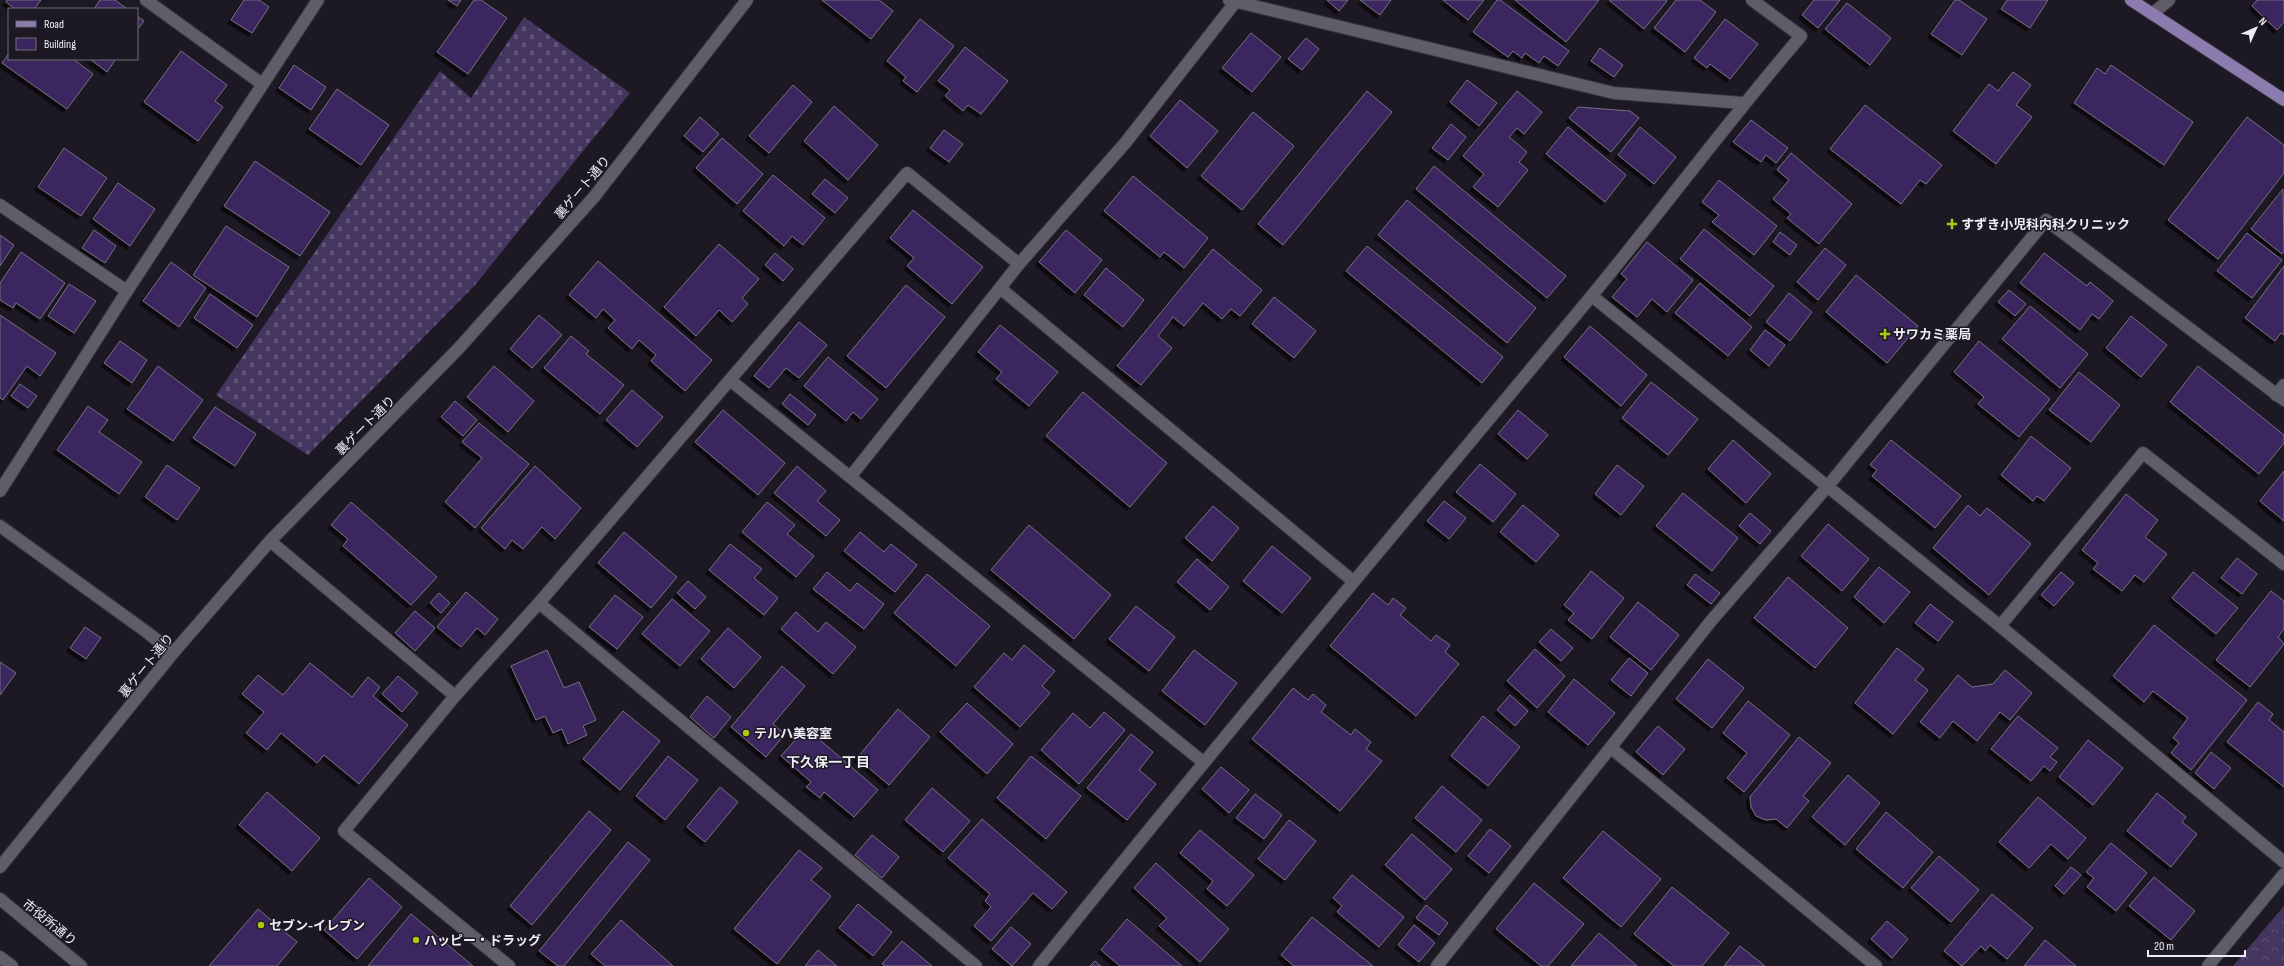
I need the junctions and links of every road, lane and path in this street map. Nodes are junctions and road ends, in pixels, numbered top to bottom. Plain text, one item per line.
1 (146, 0) edge
2 (318, 0) edge
3 (747, 0) edge
4 (1752, 0) edge
5 (2131, 0) edge
6 (2169, 0) edge
7 (1233, 1) edge
8 (2152, 14) junction
9 (262, 84) junction
10 (2284, 100) edge
11 (1743, 103) junction
12 (0, 205) edge
13 (1019, 264) junction
14 (1000, 288) junction
15 (127, 291) junction
16 (1592, 296) junction
17 (730, 380) junction
18 (2281, 393) edge
19 (851, 476) junction
20 (1827, 487) junction
21 (0, 491) edge
22 (0, 526) edge
23 (270, 541) junction
24 (2284, 564) edge
25 (1353, 581) junction
26 (539, 603) junction
27 (2000, 626) junction
28 (173, 653) junction
29 (455, 696) junction
30 (1611, 748) junction
31 (1203, 762) junction
32 (2284, 862) edge
33 (0, 867) edge
34 (2284, 874) edge
35 (0, 899) edge
36 (0, 957) edge
37 (12, 966) edge
38 (81, 966) edge
39 (509, 966) edge
40 (976, 966) edge
41 (1039, 966) edge
42 (1437, 966) edge
43 (1876, 966) edge
44 (2208, 966) edge

1 - 9 street
2 - 9 street
3 - 23 street, 裏ゲート通り
4 - 11 street
5 - 8 main road
6 - 8 street
7 - 11 street
7 - 13 street
8 - 10 main road
9 - 15 street
11 - 16 street
12 - 15 street
13 - 14 street
13 - 17 street
14 - 19 street
14 - 25 street
15 - 21 street
16 - 20 street
16 - 25 street
17 - 19 street
17 - 26 street
18 - 20 street
19 - 31 street
20 - 27 street
20 - 30 street
22 - 28 street
23 - 28 street, 裏ゲート通り
23 - 29 street
24 - 27 street
25 - 31 street
26 - 29 street
26 - 40 street
27 - 32 street
28 - 33 street, 裏ゲート通り
29 - 39 street
30 - 42 street
30 - 43 street
31 - 41 street
34 - 44 street
35 - 38 street, 市役所通り
36 - 37 street

